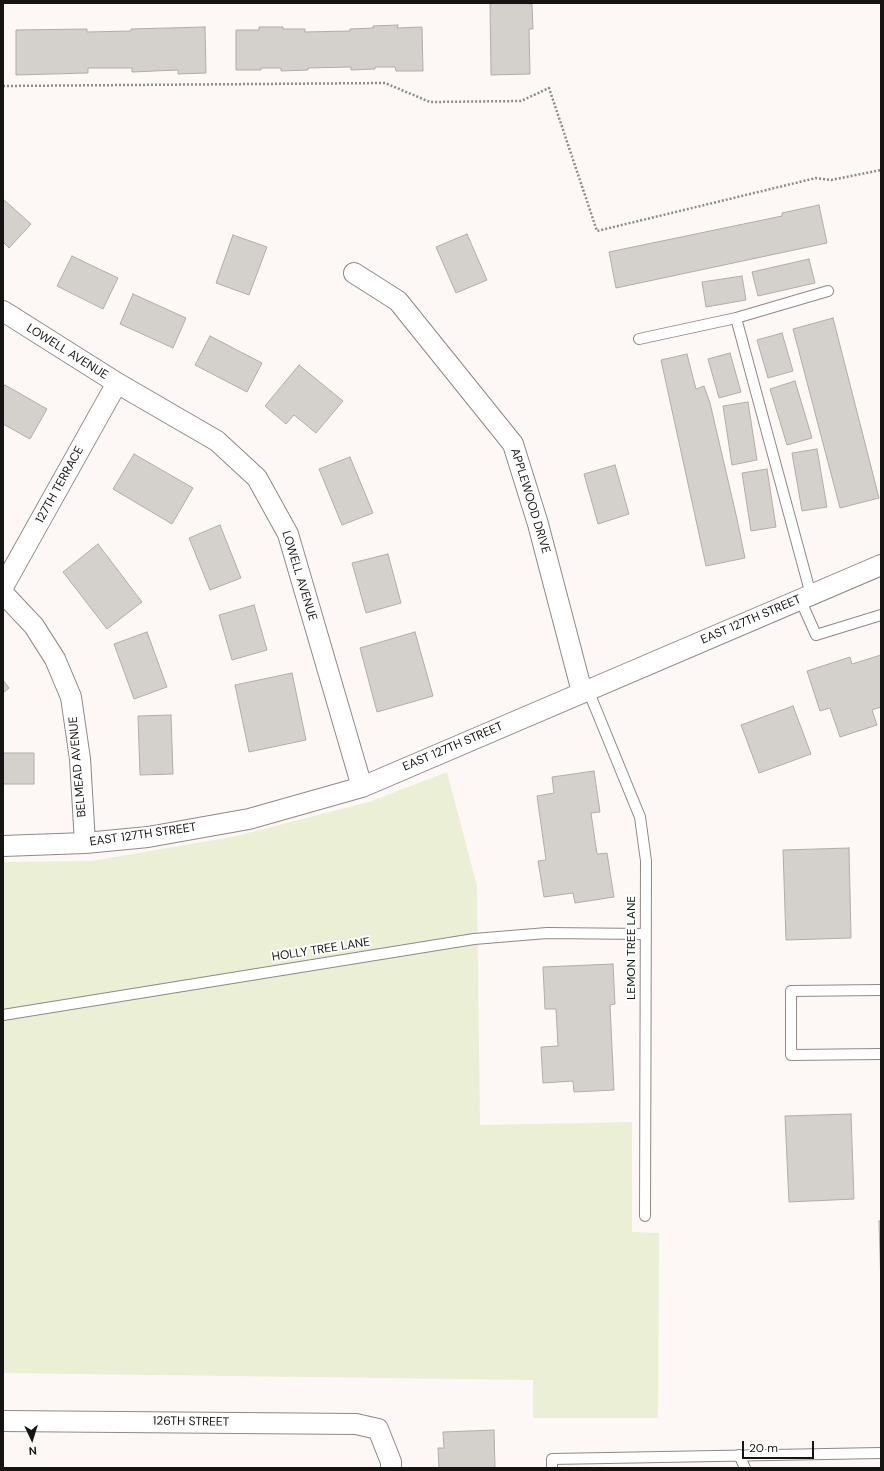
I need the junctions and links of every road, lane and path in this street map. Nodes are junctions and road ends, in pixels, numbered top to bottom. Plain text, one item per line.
1 (3, 86) edge
2 (881, 170) edge
3 (354, 273) dead end
4 (828, 291) dead end
5 (3, 311) edge
6 (736, 318) junction
7 (639, 339) dead end
8 (117, 383) junction
9 (881, 565) edge
10 (3, 586) edge
11 (3, 593) edge
12 (806, 597) junction
13 (881, 615) edge
14 (585, 691) junction
15 (362, 787) junction
16 (85, 843) junction
17 (3, 846) edge
18 (645, 934) junction
19 (881, 990) edge
20 (3, 1015) edge
21 (881, 1054) edge
22 (645, 1216) dead end
23 (3, 1421) edge
24 (881, 1453) edge
25 (739, 1456) junction
26 (391, 1468) edge
27 (552, 1468) edge
28 (745, 1468) edge

1 - 2 path
3 - 14 street, APPLEWOOD DRIVE
4 - 6 lane
5 - 8 street, LOWELL AVENUE
6 - 7 lane
6 - 12 lane
8 - 10 street, 127TH TERRACE
8 - 15 street, LOWELL AVENUE
9 - 12 street, EAST 127TH STREET
11 - 16 street, BELMEAD AVENUE
12 - 13 lane
12 - 14 street, EAST 127TH STREET
14 - 15 street, EAST 127TH STREET
14 - 18 lane, LEMON TREE LANE
15 - 16 street, EAST 127TH STREET
16 - 17 street, EAST 127TH STREET
18 - 20 lane, HOLLY TREE LANE
18 - 22 lane, LEMON TREE LANE
19 - 21 lane
23 - 26 street, 126TH STREET
24 - 25 lane
25 - 27 lane
25 - 28 lane

